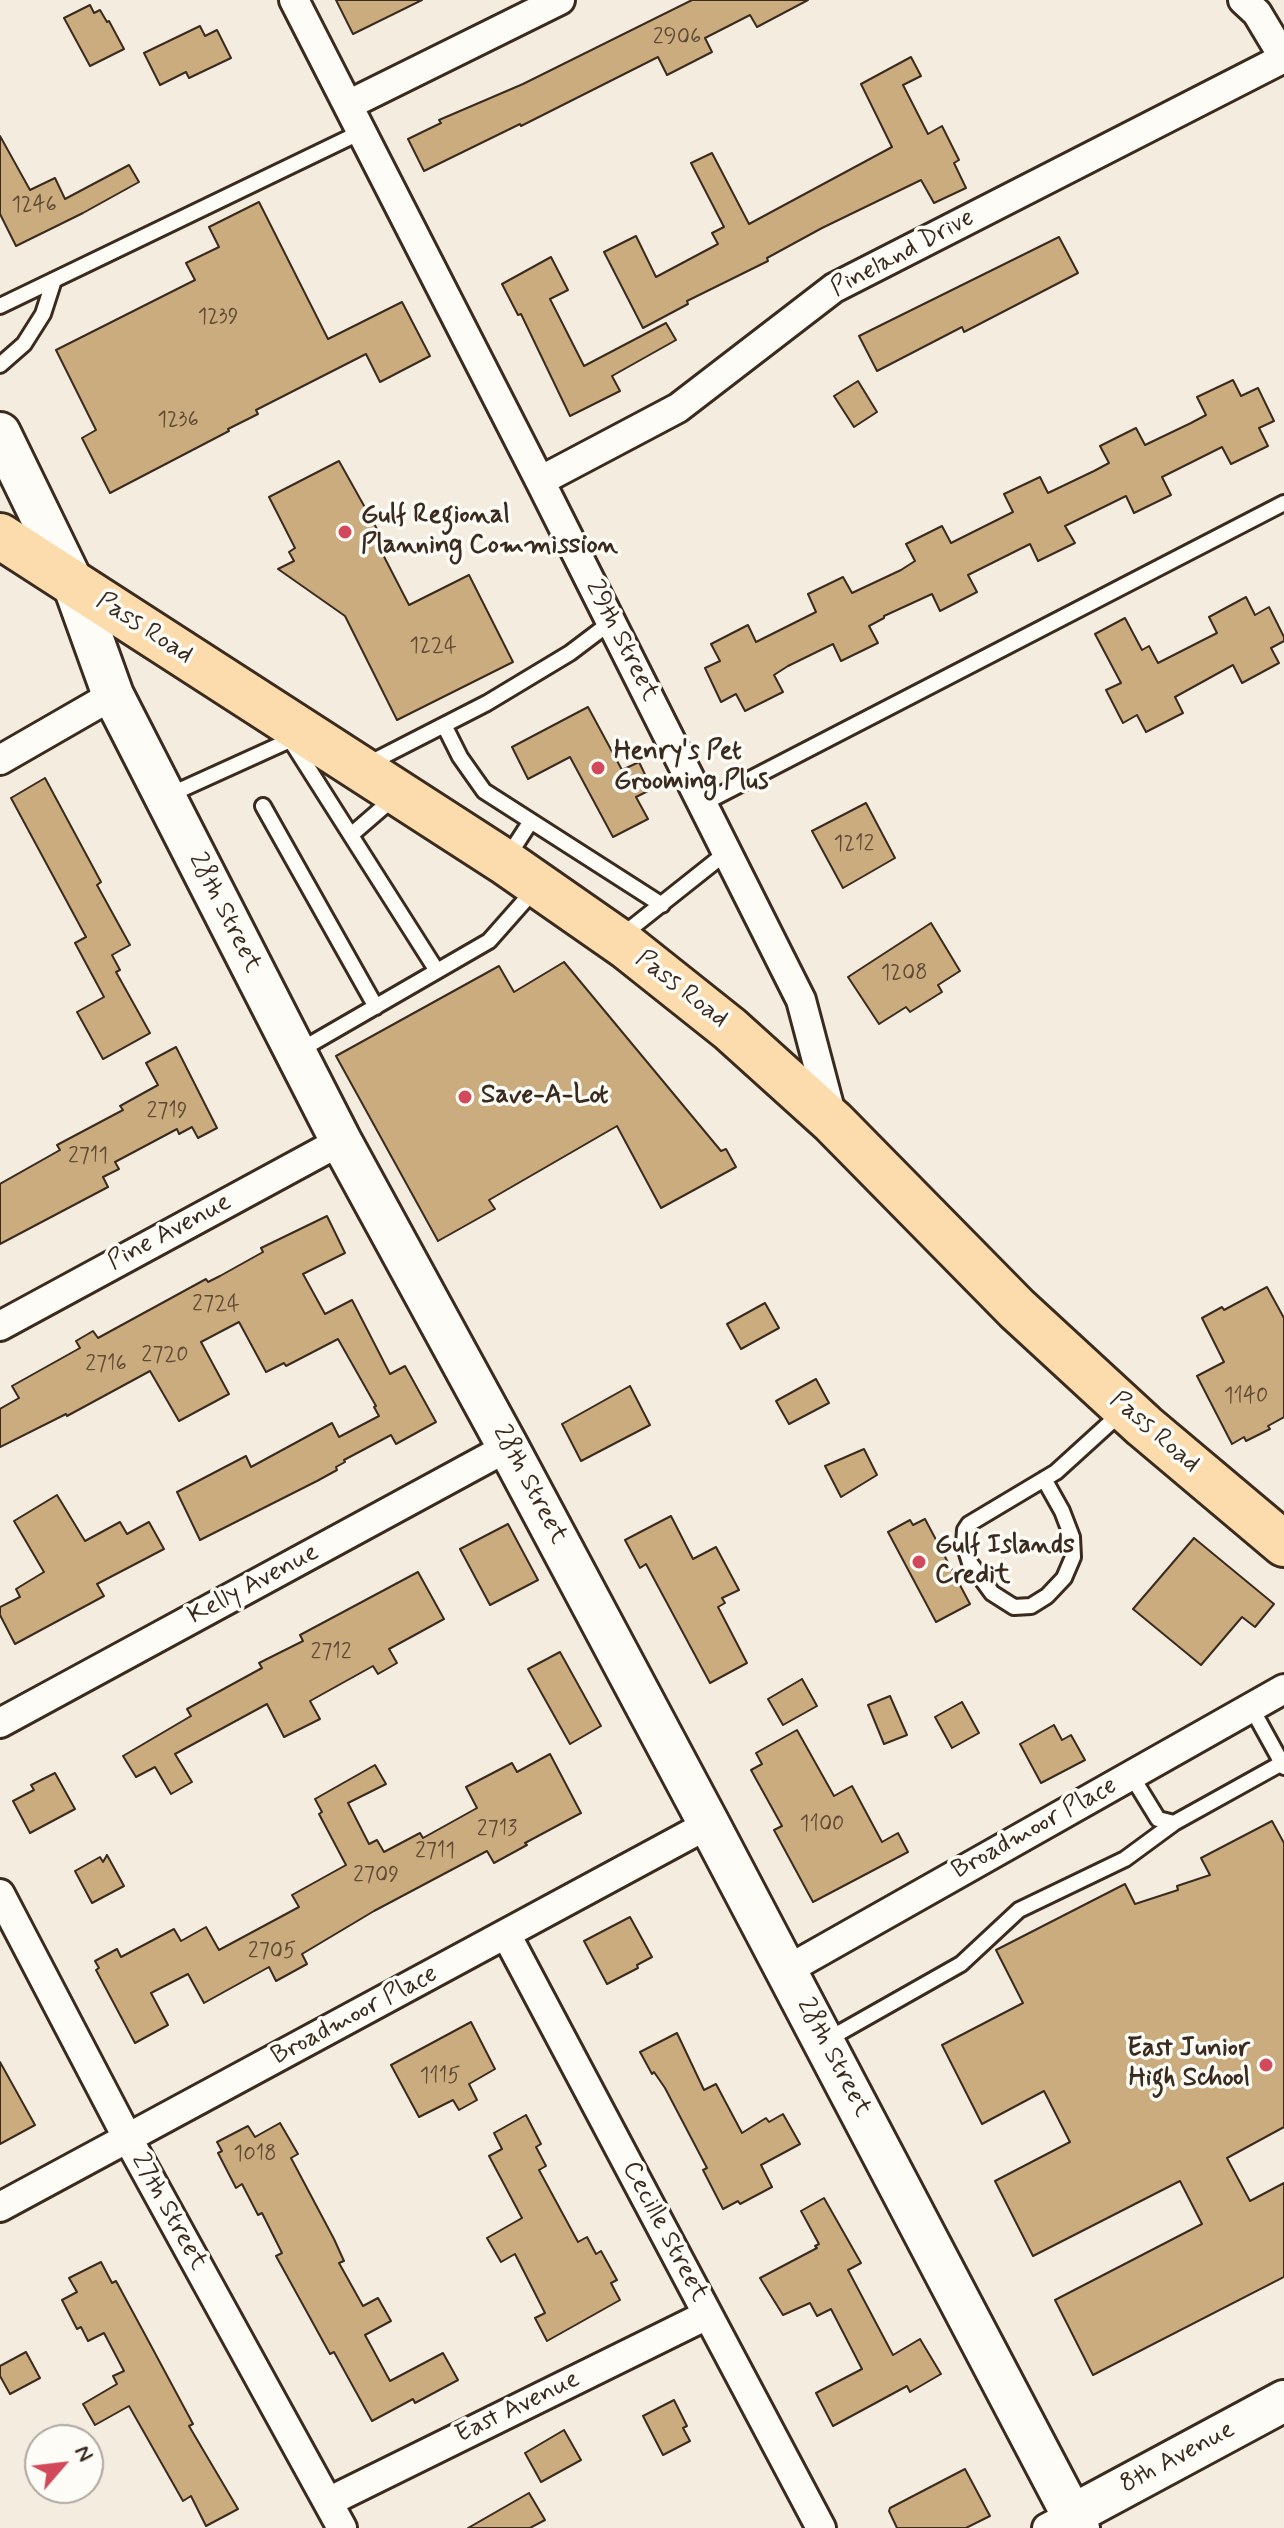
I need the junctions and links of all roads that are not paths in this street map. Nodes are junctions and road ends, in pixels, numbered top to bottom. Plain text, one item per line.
1 (294, 0) edge
2 (560, 0) edge
3 (1243, 0) edge
4 (1284, 58) edge
5 (348, 105) junction
6 (361, 132) junction
7 (54, 280) junction
8 (0, 306) edge
9 (0, 365) edge
10 (0, 433) edge
11 (540, 481) junction
12 (1284, 503) edge
13 (0, 536) edge
14 (72, 581) junction
15 (611, 622) junction
16 (113, 695) junction
17 (444, 725) junction
18 (298, 737) junction
19 (0, 760) edge
20 (359, 769) junction
21 (398, 794) junction
22 (165, 797) junction
23 (702, 804) junction
24 (263, 806) dead end
25 (531, 821) junction
26 (351, 835) junction
27 (727, 852) junction
28 (522, 874) junction
29 (662, 905) junction
30 (616, 940) junction
31 (437, 971) junction
32 (376, 1007) junction
33 (296, 1053) junction
34 (833, 1122) junction
35 (341, 1141) junction
36 (0, 1326) edge
37 (1125, 1409) junction
38 (508, 1447) junction
39 (1044, 1479) junction
40 (1284, 1544) edge
41 (1284, 1689) edge
42 (1251, 1707) junction
43 (0, 1723) edge
44 (1283, 1765) edge
45 (1131, 1775) junction
46 (1174, 1823) junction
47 (709, 1824) junction
48 (0, 1894) edge
49 (507, 1936) junction
50 (787, 1970) junction
51 (824, 2041) junction
52 (127, 2137) junction
53 (0, 2207) edge
54 (707, 2315) junction
55 (1284, 2401) edge
56 (328, 2502) junction
57 (1066, 2524) edge
58 (342, 2528) edge
59 (821, 2528) edge

1 - 5 street, 29th Street
2 - 5 street
3 - 4 street
4 - 11 street, Pineland Drive
5 - 6 street, 29th Street
6 - 7 lane
6 - 11 street, 29th Street
7 - 8 lane
7 - 9 lane
10 - 14 street, 28th Street
11 - 15 street, 29th Street
12 - 23 lane
13 - 14 main road, Pass Road
14 - 16 street, 28th Street
14 - 18 main road, Pass Road
15 - 17 lane
15 - 23 street, 29th Street
16 - 19 street
16 - 22 street, 28th Street
17 - 20 lane
17 - 25 lane
18 - 20 main road, Pass Road
18 - 22 lane
18 - 26 lane
20 - 21 main road, Pass Road
21 - 26 lane
21 - 28 main road, Pass Road
22 - 33 street, 28th Street
23 - 27 street, 29th Street
24 - 32 lane
25 - 28 lane
25 - 29 lane
26 - 31 lane
27 - 29 lane
27 - 34 street, 29th Street
28 - 30 main road, Pass Road
28 - 31 lane
29 - 30 lane
30 - 34 main road, Pass Road
31 - 32 lane
32 - 33 lane
33 - 35 street, 28th Street
34 - 37 main road, Pass Road
35 - 36 street, Pine Avenue
35 - 38 street, 28th Street
37 - 39 lane
37 - 40 main road, Pass Road
38 - 43 street, Kelly Avenue
38 - 47 street, 28th Street
39 - 39 lane
41 - 42 street, Broadmoor Place
42 - 44 lane
42 - 45 street, Broadmoor Place
44 - 46 lane
45 - 46 lane
45 - 50 street, Broadmoor Place
46 - 51 lane
47 - 49 street, Broadmoor Place
47 - 50 street, 28th Street
48 - 52 street, 27th Street
49 - 52 street, Broadmoor Place
49 - 54 street, Cecille Street
50 - 51 street, 28th Street
51 - 57 street, 28th Street
52 - 53 street, Broadmoor Place
52 - 56 street, 27th Street
54 - 56 street, East Avenue
54 - 59 street, Cecille Street
55 - 57 street, 8th Avenue
56 - 58 street, 27th Street

